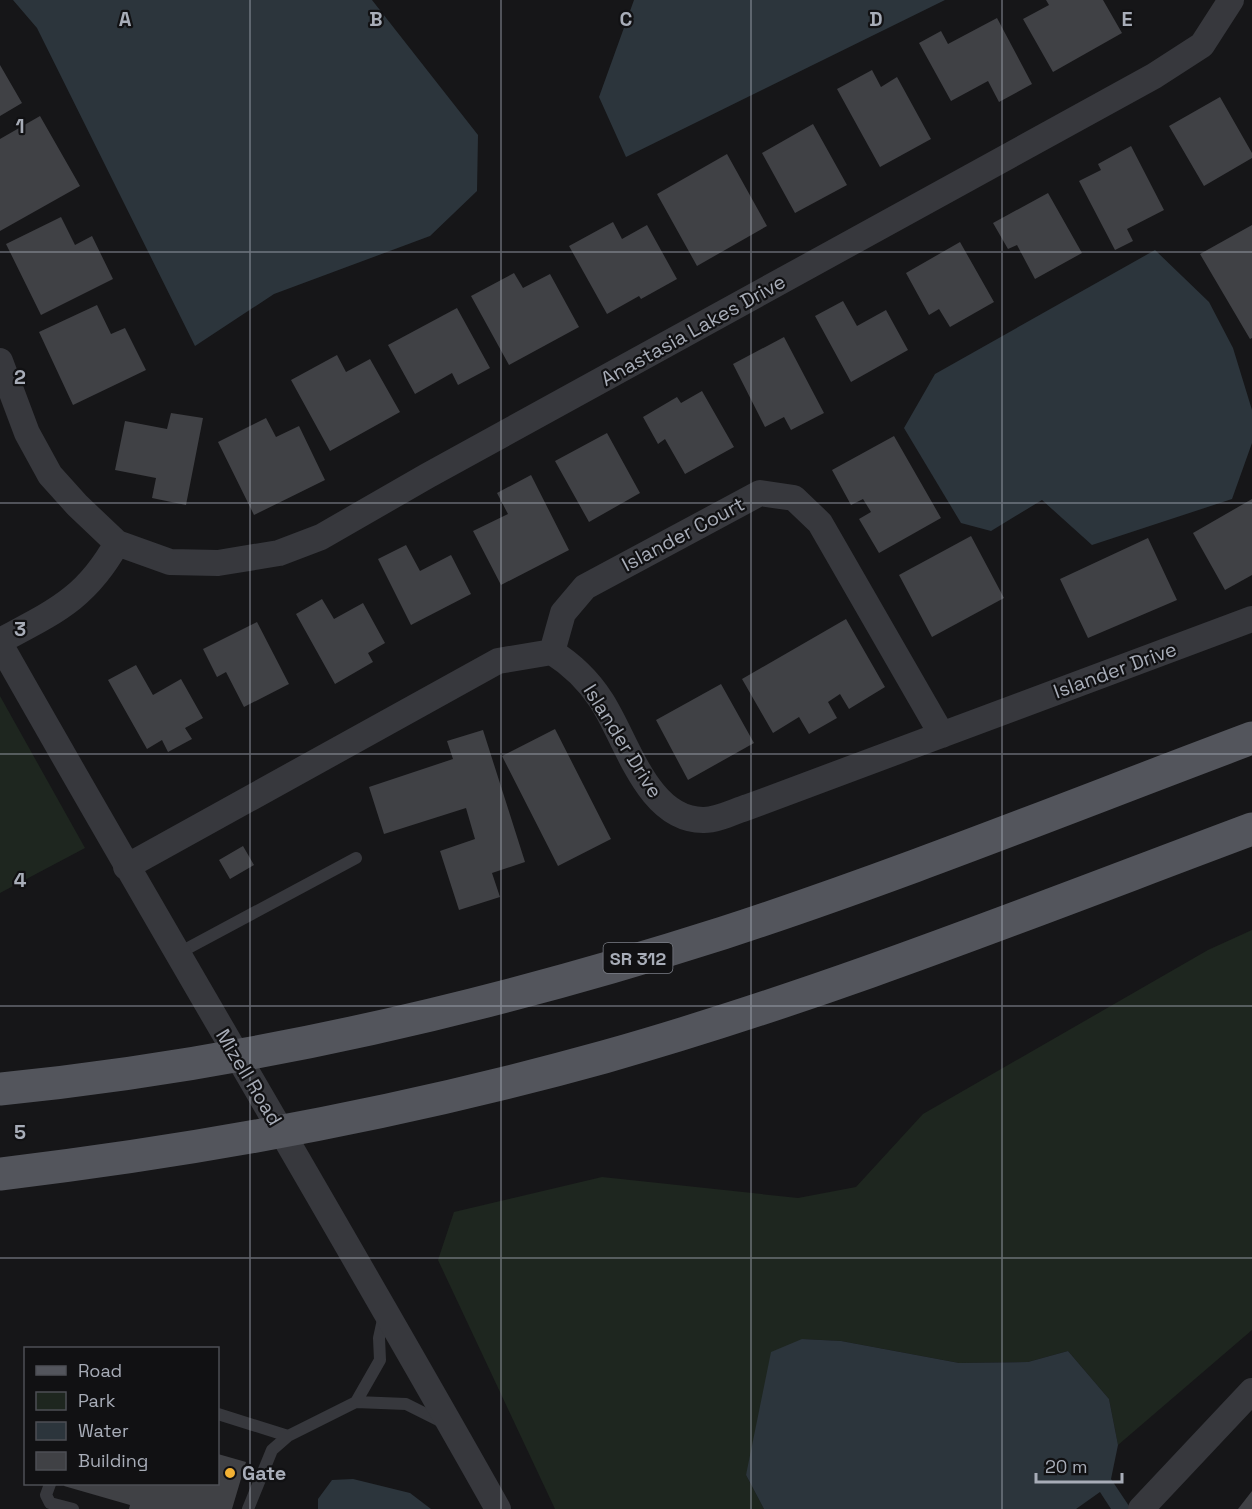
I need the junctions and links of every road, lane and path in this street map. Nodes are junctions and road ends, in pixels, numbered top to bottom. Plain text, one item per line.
1 (1231, 0) edge
2 (0, 361) edge
3 (117, 543) junction
4 (1252, 619) edge
5 (0, 642) edge
6 (552, 652) junction
7 (942, 735) junction
8 (1252, 738) edge
9 (1252, 829) edge
10 (356, 858) dead end
11 (126, 867) junction
12 (177, 954) junction
13 (236, 1055) junction
14 (0, 1089) edge
15 (281, 1131) junction
16 (0, 1174) edge
17 (385, 1308) junction
18 (1252, 1391) edge
19 (356, 1402) junction
20 (219, 1414) edge
21 (452, 1426) junction
22 (288, 1436) junction
23 (50, 1485) edge
24 (73, 1509) edge
25 (248, 1509) edge
26 (498, 1509) edge
27 (1141, 1509) edge

1 - 3 street, Anastasia Lakes Drive
2 - 3 street, Anastasia Lakes Drive
3 - 5 street
4 - 7 street, Islander Drive
5 - 11 street, Mizell Road
6 - 7 street, Islander Drive
6 - 7 street, Islander Court
6 - 11 street
8 - 13 main road, SR 312
9 - 15 main road
10 - 12 lane
11 - 12 street, Mizell Road
12 - 13 street, Mizell Road
13 - 14 main road, SR 312
13 - 15 street, Mizell Road
15 - 16 main road
15 - 17 street, Mizell Road
17 - 19 lane
17 - 21 street, Mizell Road
18 - 27 street
19 - 21 lane
19 - 22 lane
20 - 22 lane
21 - 26 street, Mizell Road
22 - 25 lane
23 - 24 lane

